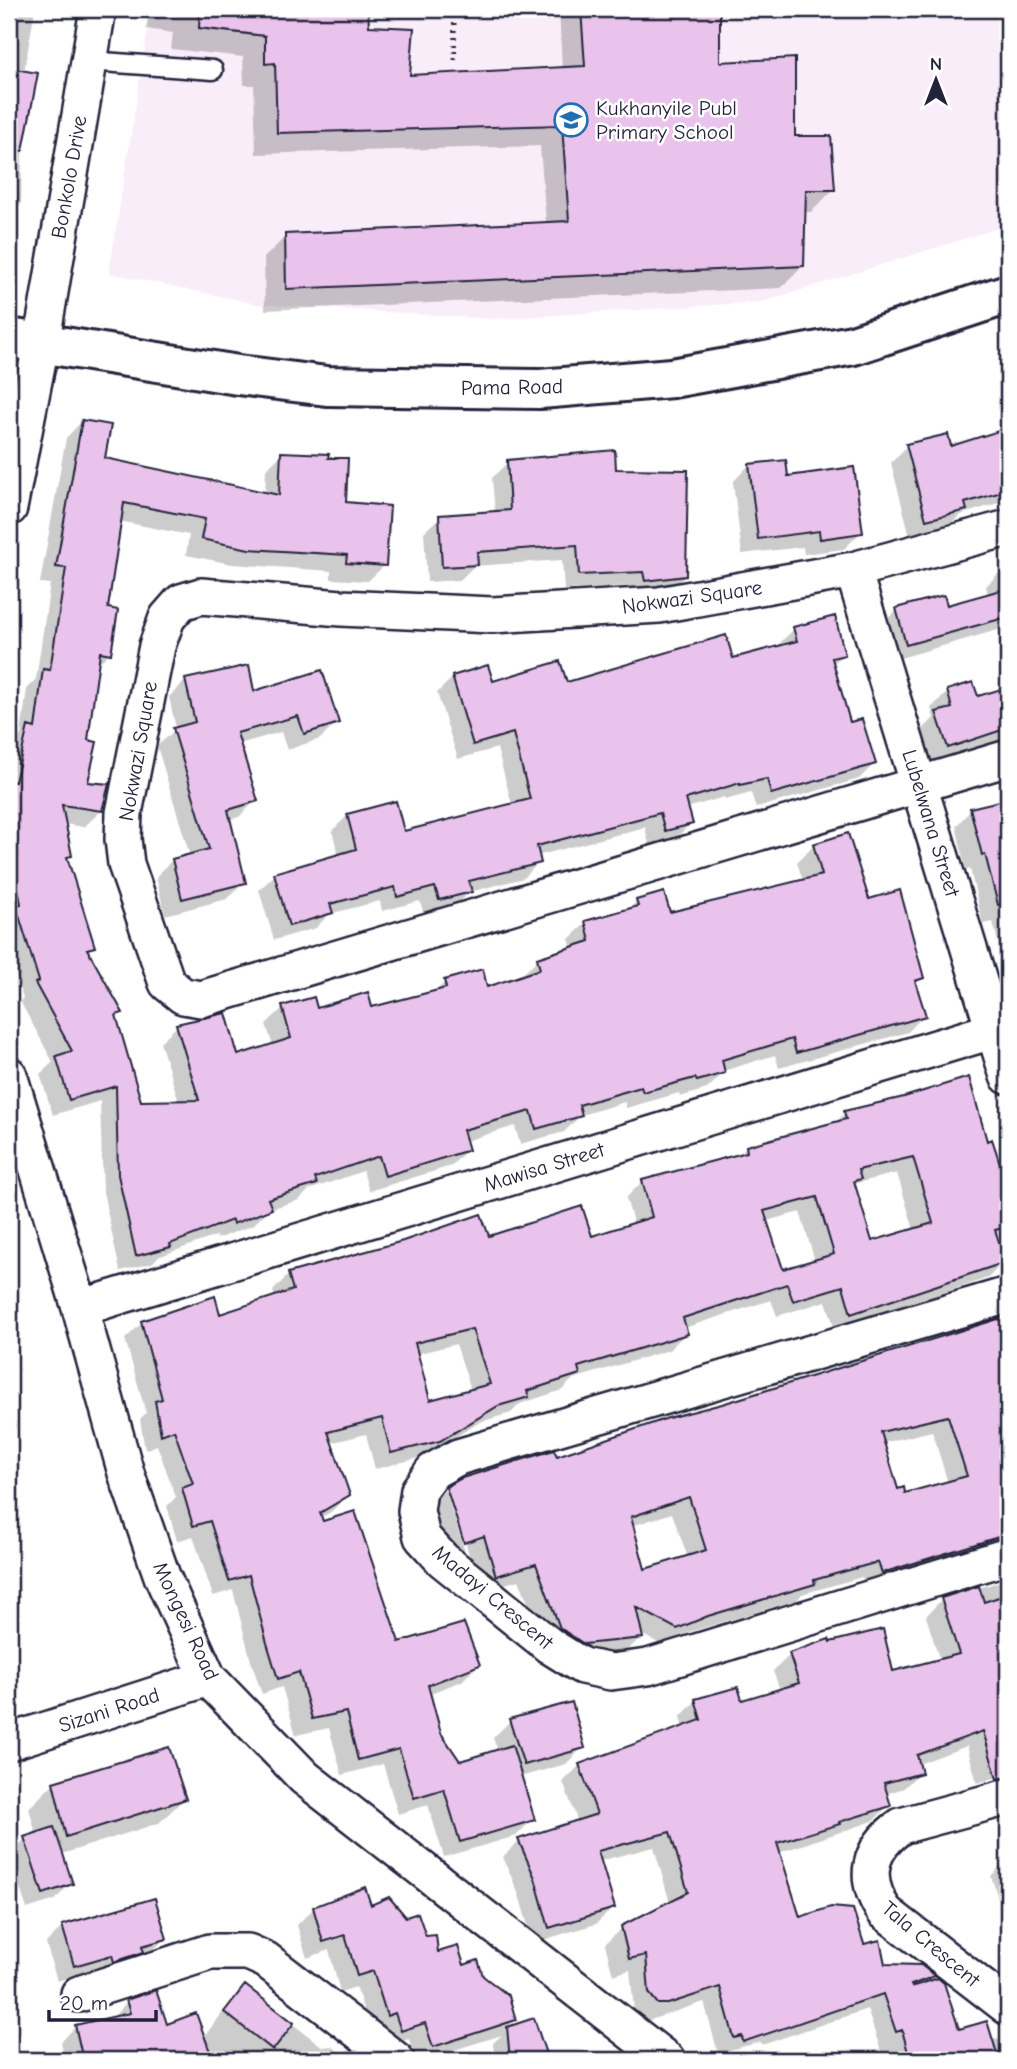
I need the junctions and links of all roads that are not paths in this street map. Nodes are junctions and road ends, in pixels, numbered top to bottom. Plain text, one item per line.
1 (98, 9) edge
2 (89, 61) junction
3 (213, 70) dead end
4 (1008, 294) edge
5 (25, 341) edge
6 (9, 508) edge
7 (1008, 528) edge
8 (853, 570) junction
9 (1008, 758) edge
10 (919, 785) junction
11 (1001, 1028) edge
12 (9, 1076) edge
13 (1008, 1076) edge
14 (1008, 1295) edge
15 (80, 1308) junction
16 (1008, 1556) edge
17 (208, 1678) junction
18 (9, 1742) edge
19 (1008, 1797) edge
20 (79, 1994) dead end
21 (1008, 2007) edge
22 (396, 2060) edge
23 (667, 2060) edge

1 - 2 street, Bonkolo Drive
2 - 3 lane
2 - 5 street, Bonkolo Drive
4 - 5 street, Pama Road
5 - 6 street
7 - 8 street, Nokwazi Square
8 - 10 street, Lubelwana Street
8 - 10 street, Nokwazi Square
9 - 10 street, Nokwazi Square
10 - 11 street, Lubelwana Street
11 - 13 street, Lubelwana Street
11 - 15 street, Mawisa Street
12 - 15 street, Mongesi Road
14 - 16 street, Madayi Crescent
15 - 17 street, Mongesi Road
17 - 18 street, Sizani Road
17 - 23 street, Mongesi Road
19 - 21 street, Tala Crescent
20 - 22 street

